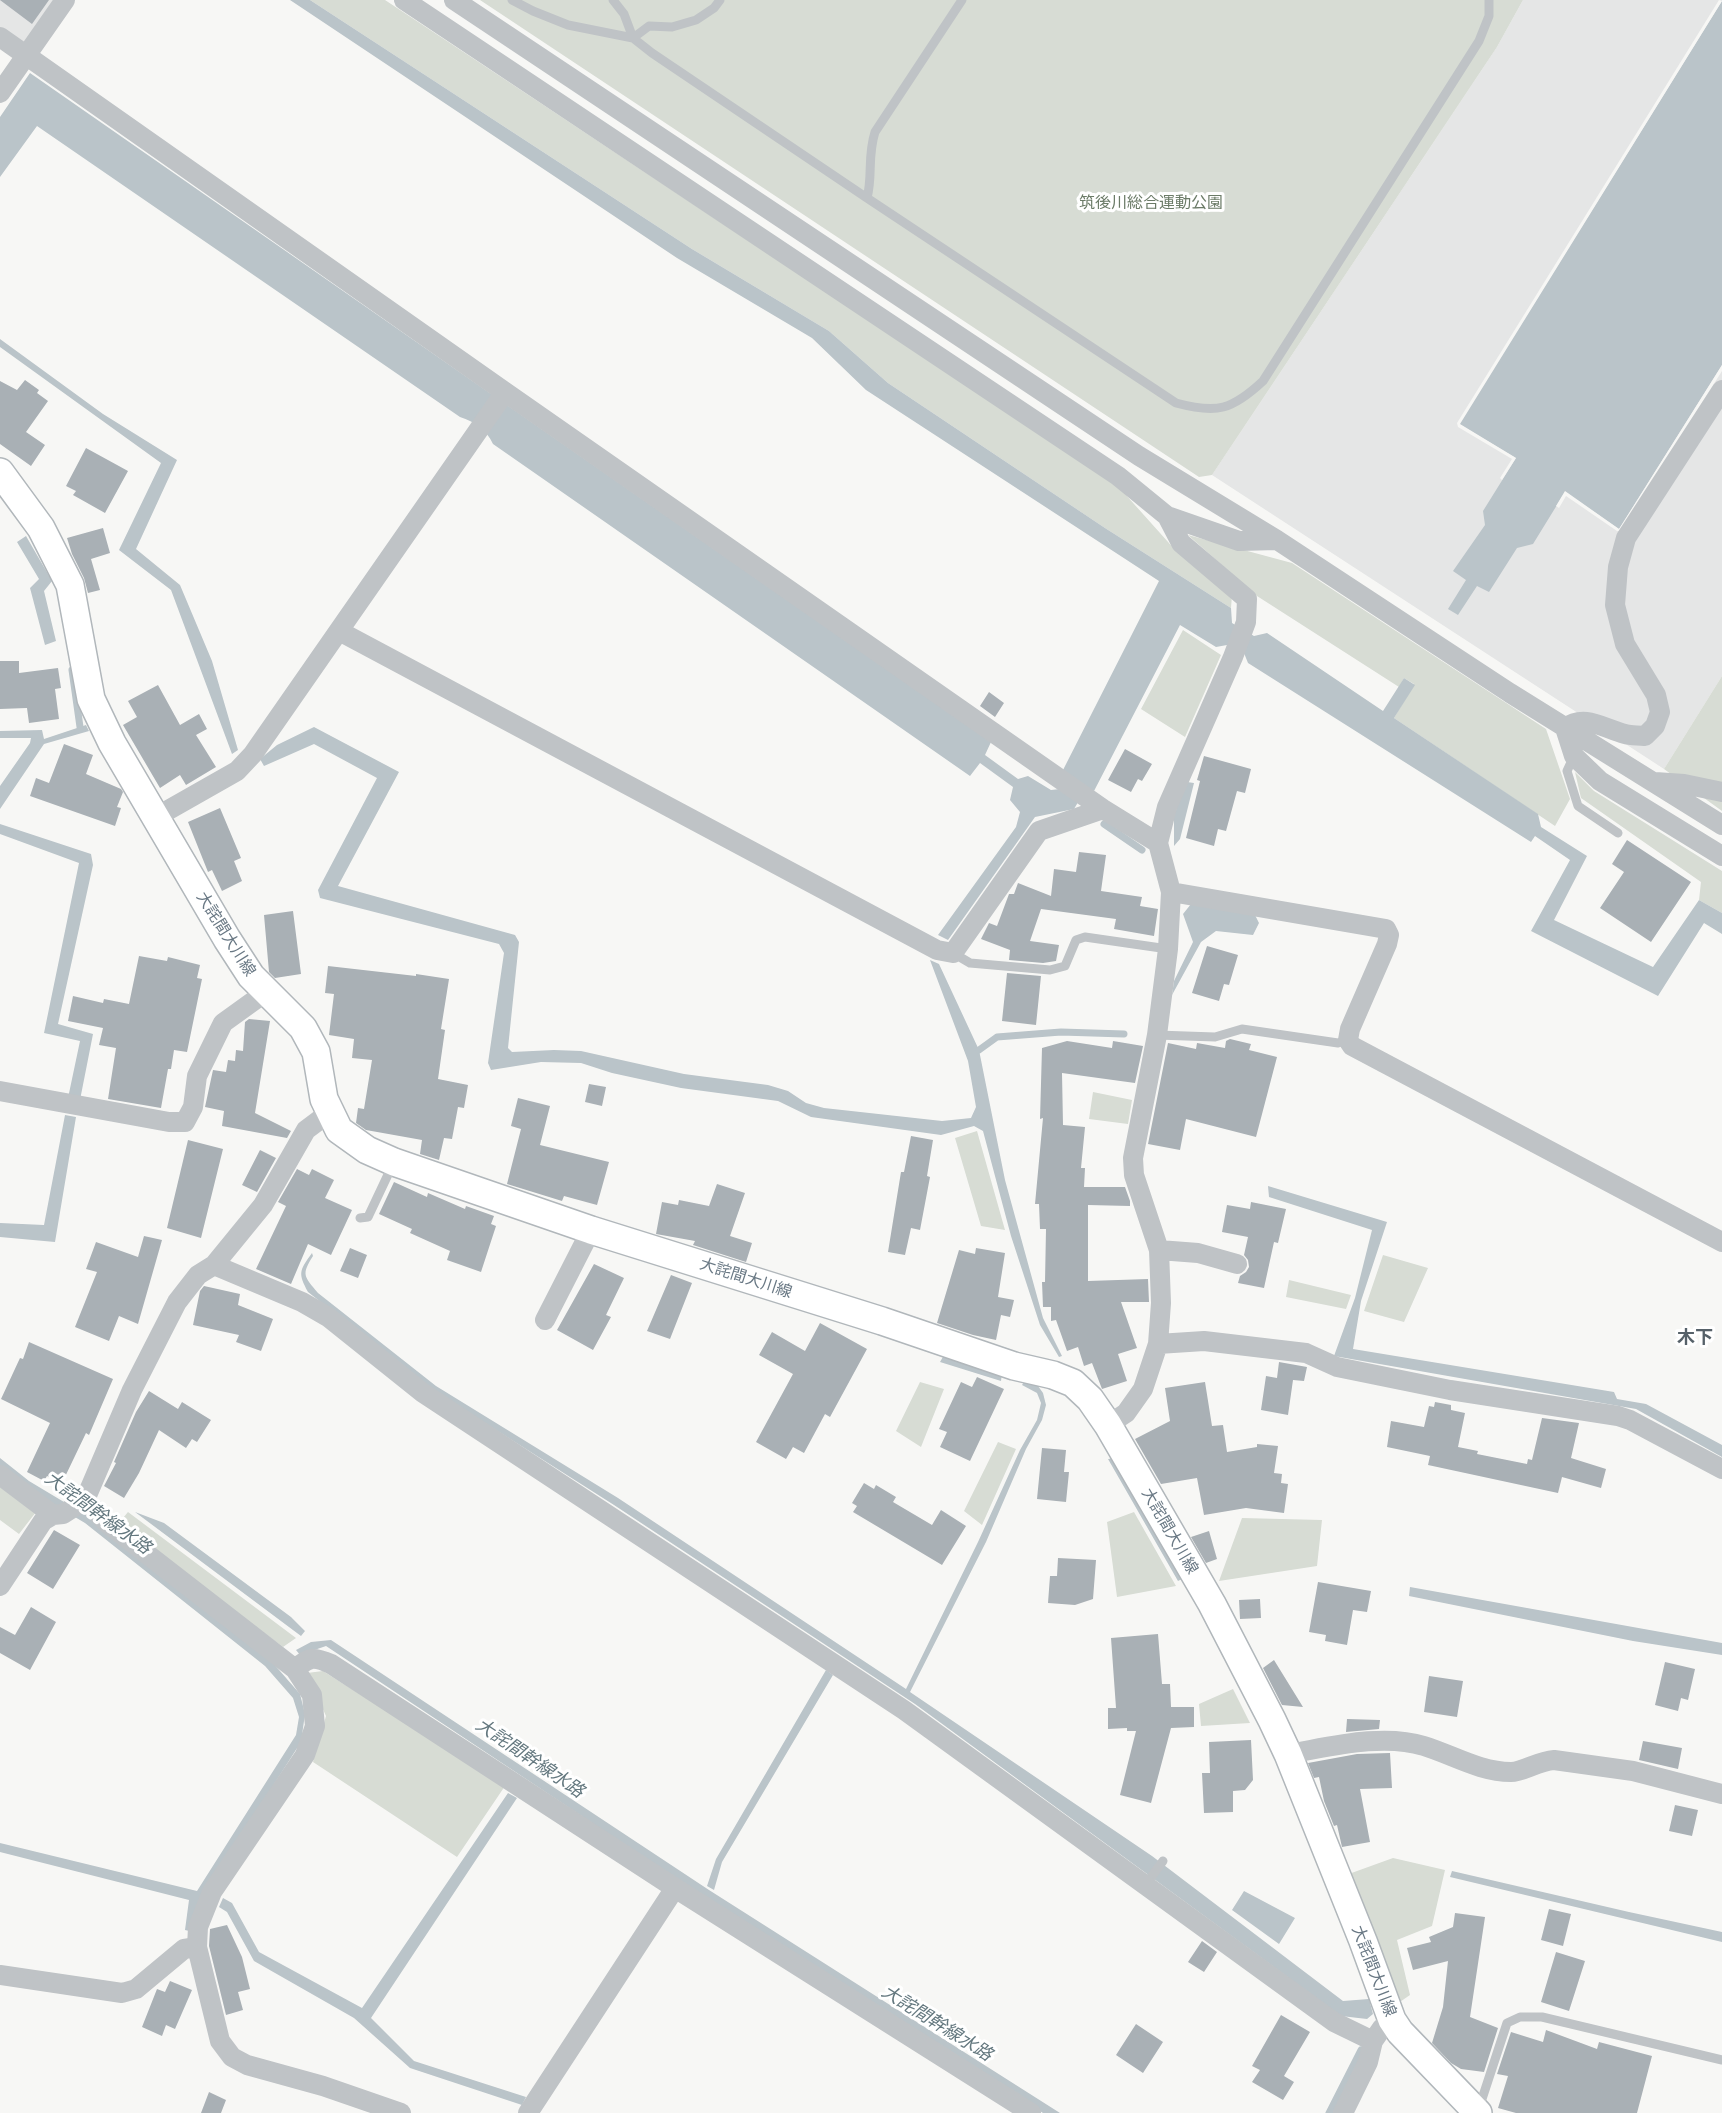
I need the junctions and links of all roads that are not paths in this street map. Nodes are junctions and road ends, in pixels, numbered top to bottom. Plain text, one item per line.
1 (65, 0) edge
2 (404, 0) edge
3 (454, 0) edge
4 (512, 0) edge
5 (613, 0) edge
6 (720, 0) edge
7 (962, 0) edge
8 (1489, 0) edge
9 (0, 37) edge
10 (633, 38) junction
11 (26, 55) junction
12 (0, 93) edge
13 (867, 198) junction
14 (1722, 390) edge
15 (505, 392) junction
16 (0, 472) edge
17 (1167, 516) junction
18 (1277, 540) junction
19 (339, 631) junction
20 (1565, 728) junction
21 (1574, 756) junction
22 (1653, 782) junction
23 (1722, 792) edge
24 (1097, 804) junction
25 (156, 818) junction
26 (1722, 825) edge
27 (1618, 833) dead end
28 (1158, 843) junction
29 (1722, 856) edge
30 (1171, 892) junction
31 (1168, 949) junction
32 (952, 953) junction
33 (266, 992) junction
34 (1156, 1035) junction
35 (1348, 1040) junction
36 (0, 1091) edge
37 (330, 1112) junction
38 (394, 1162) junction
39 (360, 1218) dead end
40 (591, 1230) junction
41 (1722, 1242) edge
42 (1159, 1250) junction
43 (1237, 1264) dead end
44 (214, 1265) junction
45 (545, 1320) dead end
46 (1158, 1344) junction
47 (1108, 1425) junction
48 (1722, 1469) edge
49 (0, 1475) edge
50 (70, 1509) junction
51 (0, 1586) edge
52 (295, 1669) junction
53 (1288, 1754) junction
54 (1722, 1794) edge
55 (1163, 1861) dead end
56 (1146, 1884) junction
57 (675, 1888) junction
58 (198, 1947) junction
59 (0, 1975) edge
60 (1392, 2020) junction
61 (1373, 2041) junction
62 (1722, 2060) edge
63 (401, 2113) edge
64 (528, 2113) edge
65 (1031, 2113) edge
66 (1343, 2113) edge
67 (1478, 2113) edge

1 - 11 street
2 - 17 street
3 - 18 street
4 - 10 lane
5 - 10 lane
6 - 10 lane
7 - 13 lane
8 - 13 lane
9 - 11 street
10 - 13 lane
11 - 12 street
11 - 15 street
14 - 20 street
15 - 19 street
15 - 24 street
16 - 25 main road, 大詫間大川線
17 - 18 street
17 - 28 street
18 - 20 street
19 - 25 street
19 - 32 street
20 - 21 street
20 - 22 street
21 - 27 lane
21 - 29 street
22 - 23 street
22 - 26 street
24 - 28 street
24 - 32 street
25 - 33 main road, 大詫間大川線
28 - 30 street
30 - 31 street
30 - 35 street
31 - 32 lane
31 - 34 street
33 - 36 street
33 - 37 main road, 大詫間大川線
34 - 35 lane
34 - 42 street
35 - 41 street
37 - 38 main road, 大詫間大川線
37 - 44 street
38 - 39 lane
38 - 40 main road, 大詫間大川線
40 - 45 street
40 - 47 main road, 大詫間大川線
42 - 43 street
42 - 46 street
44 - 50 street
44 - 56 street
46 - 47 street
46 - 48 street
47 - 53 main road, 大詫間大川線
49 - 50 street
50 - 51 street
50 - 52 street
52 - 57 street
52 - 58 street
53 - 54 street
53 - 60 main road, 大詫間大川線
55 - 56 lane
56 - 61 street
57 - 64 street
57 - 65 street
58 - 59 street
58 - 63 street
60 - 61 street
60 - 67 main road, 大詫間大川線
61 - 66 street
62 - 67 lane

